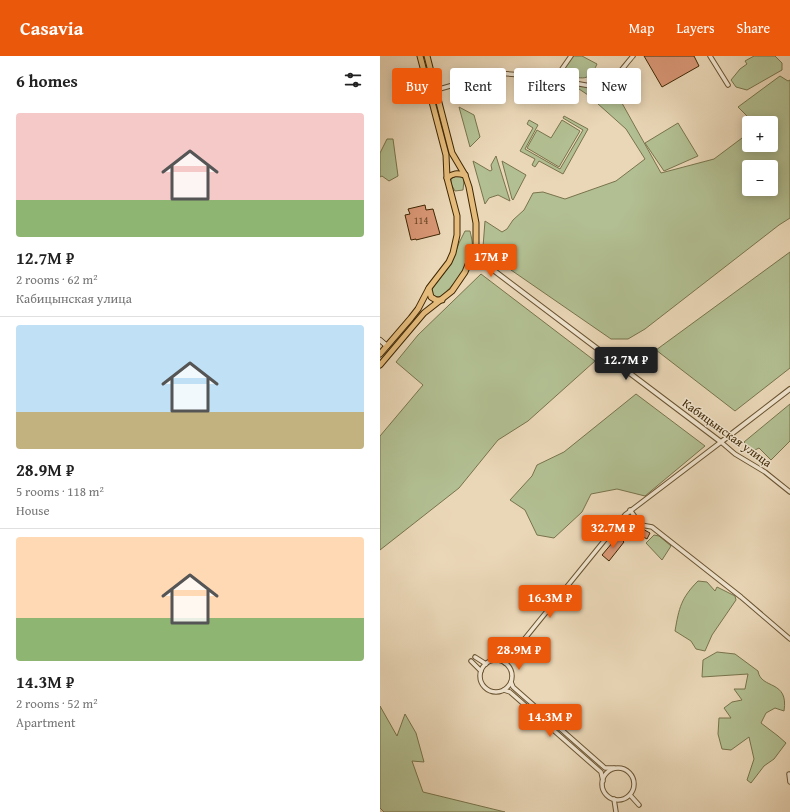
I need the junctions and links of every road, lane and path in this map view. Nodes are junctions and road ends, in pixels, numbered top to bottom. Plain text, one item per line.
1 (420, 56) edge
2 (426, 56) edge
3 (570, 56) edge
4 (633, 56) edge
5 (711, 57) edge
6 (423, 68) edge
7 (430, 68) edge
8 (562, 68) edge
9 (514, 75) edge
10 (579, 84) edge
11 (728, 85) dead end
12 (442, 88) edge
13 (432, 104) edge
14 (440, 104) edge
15 (465, 175) junction
16 (447, 178) junction
17 (475, 249) junction
18 (470, 260) junction
19 (480, 260) junction
20 (429, 288) junction
21 (442, 300) junction
22 (380, 340) edge
23 (387, 346) junction
24 (392, 350) junction
25 (380, 354) edge
26 (380, 365) edge
27 (790, 389) edge
28 (721, 442) junction
29 (790, 492) edge
30 (630, 510) junction
31 (790, 639) edge
32 (475, 657) dead end
33 (472, 661) dead end
34 (486, 664) junction
35 (505, 664) junction
36 (481, 671) junction
37 (511, 682) junction
38 (504, 690) junction
39 (614, 768) junction
40 (789, 774) edge
41 (602, 781) junction
42 (790, 782) edge
43 (630, 795) junction
44 (614, 799) junction
45 (639, 805) dead end
46 (616, 812) edge

1 - 6 main road
2 - 7 main road
3 - 8 street
4 - 10 street
5 - 11 street
9 - 12 street
13 - 16 main road
14 - 15 main road
15 - 16 main road
15 - 17 main road
16 - 20 main road
17 - 18 main road
17 - 19 street
18 - 19 street
18 - 21 main road
19 - 28 street, Кабицынская улица
20 - 21 main road
20 - 23 main road
21 - 24 main road
22 - 23 main road
23 - 24 main road
23 - 25 main road
24 - 26 main road
27 - 28 street
28 - 29 street, Кабицынская улица
28 - 30 street
30 - 31 street
30 - 35 street
32 - 34 street
33 - 36 street
34 - 35 street
34 - 36 street
35 - 37 street
36 - 38 street
37 - 38 street
37 - 39 street
38 - 41 street
39 - 41 street
39 - 43 street
40 - 42 street
41 - 44 street
43 - 44 street
43 - 45 street
44 - 46 street

